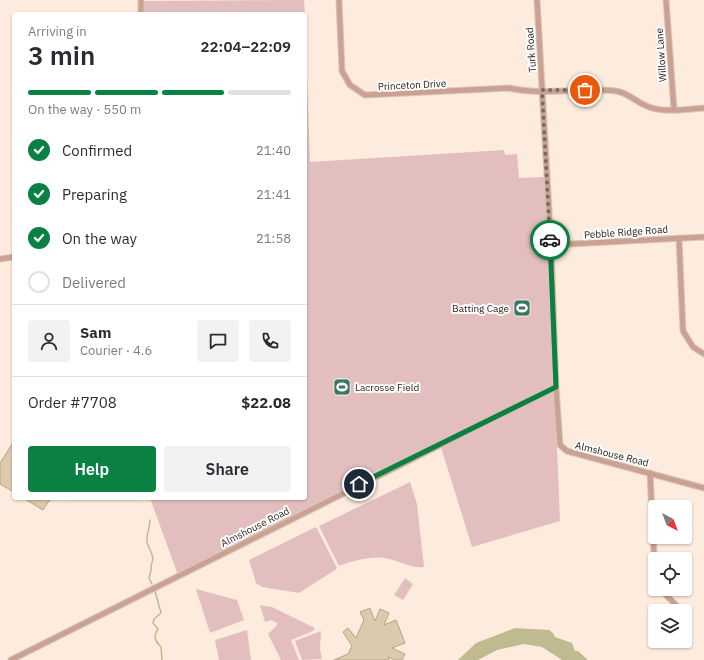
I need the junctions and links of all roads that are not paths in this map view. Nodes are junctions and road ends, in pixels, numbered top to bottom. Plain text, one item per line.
1 (141, 0) edge
2 (338, 0) edge
3 (537, 0) edge
4 (666, 0) edge
5 (141, 12) edge
6 (542, 90) junction
7 (704, 108) edge
8 (674, 109) junction
9 (704, 237) edge
10 (679, 238) junction
11 (551, 245) junction
12 (12, 257) edge
13 (0, 259) edge
14 (704, 354) edge
15 (556, 387) junction
16 (650, 473) junction
17 (704, 488) edge
18 (654, 552) edge
19 (667, 596) edge
20 (675, 604) dead end
21 (11, 660) edge

1 - 5 street
2 - 6 street, Princeton Drive
3 - 6 street, Turk Road
4 - 8 street, Willow Lane
6 - 8 street
6 - 11 street, Turk Road
7 - 8 street
9 - 10 street, Pebble Ridge Road
10 - 11 street, Pebble Ridge Road
10 - 14 street, Pebble Ridge Road
11 - 15 street, Turk Road
12 - 13 street
15 - 16 street, Almshouse Road
15 - 21 street, Almshouse Road
16 - 17 street, Almshouse Road
16 - 18 street
19 - 20 street

